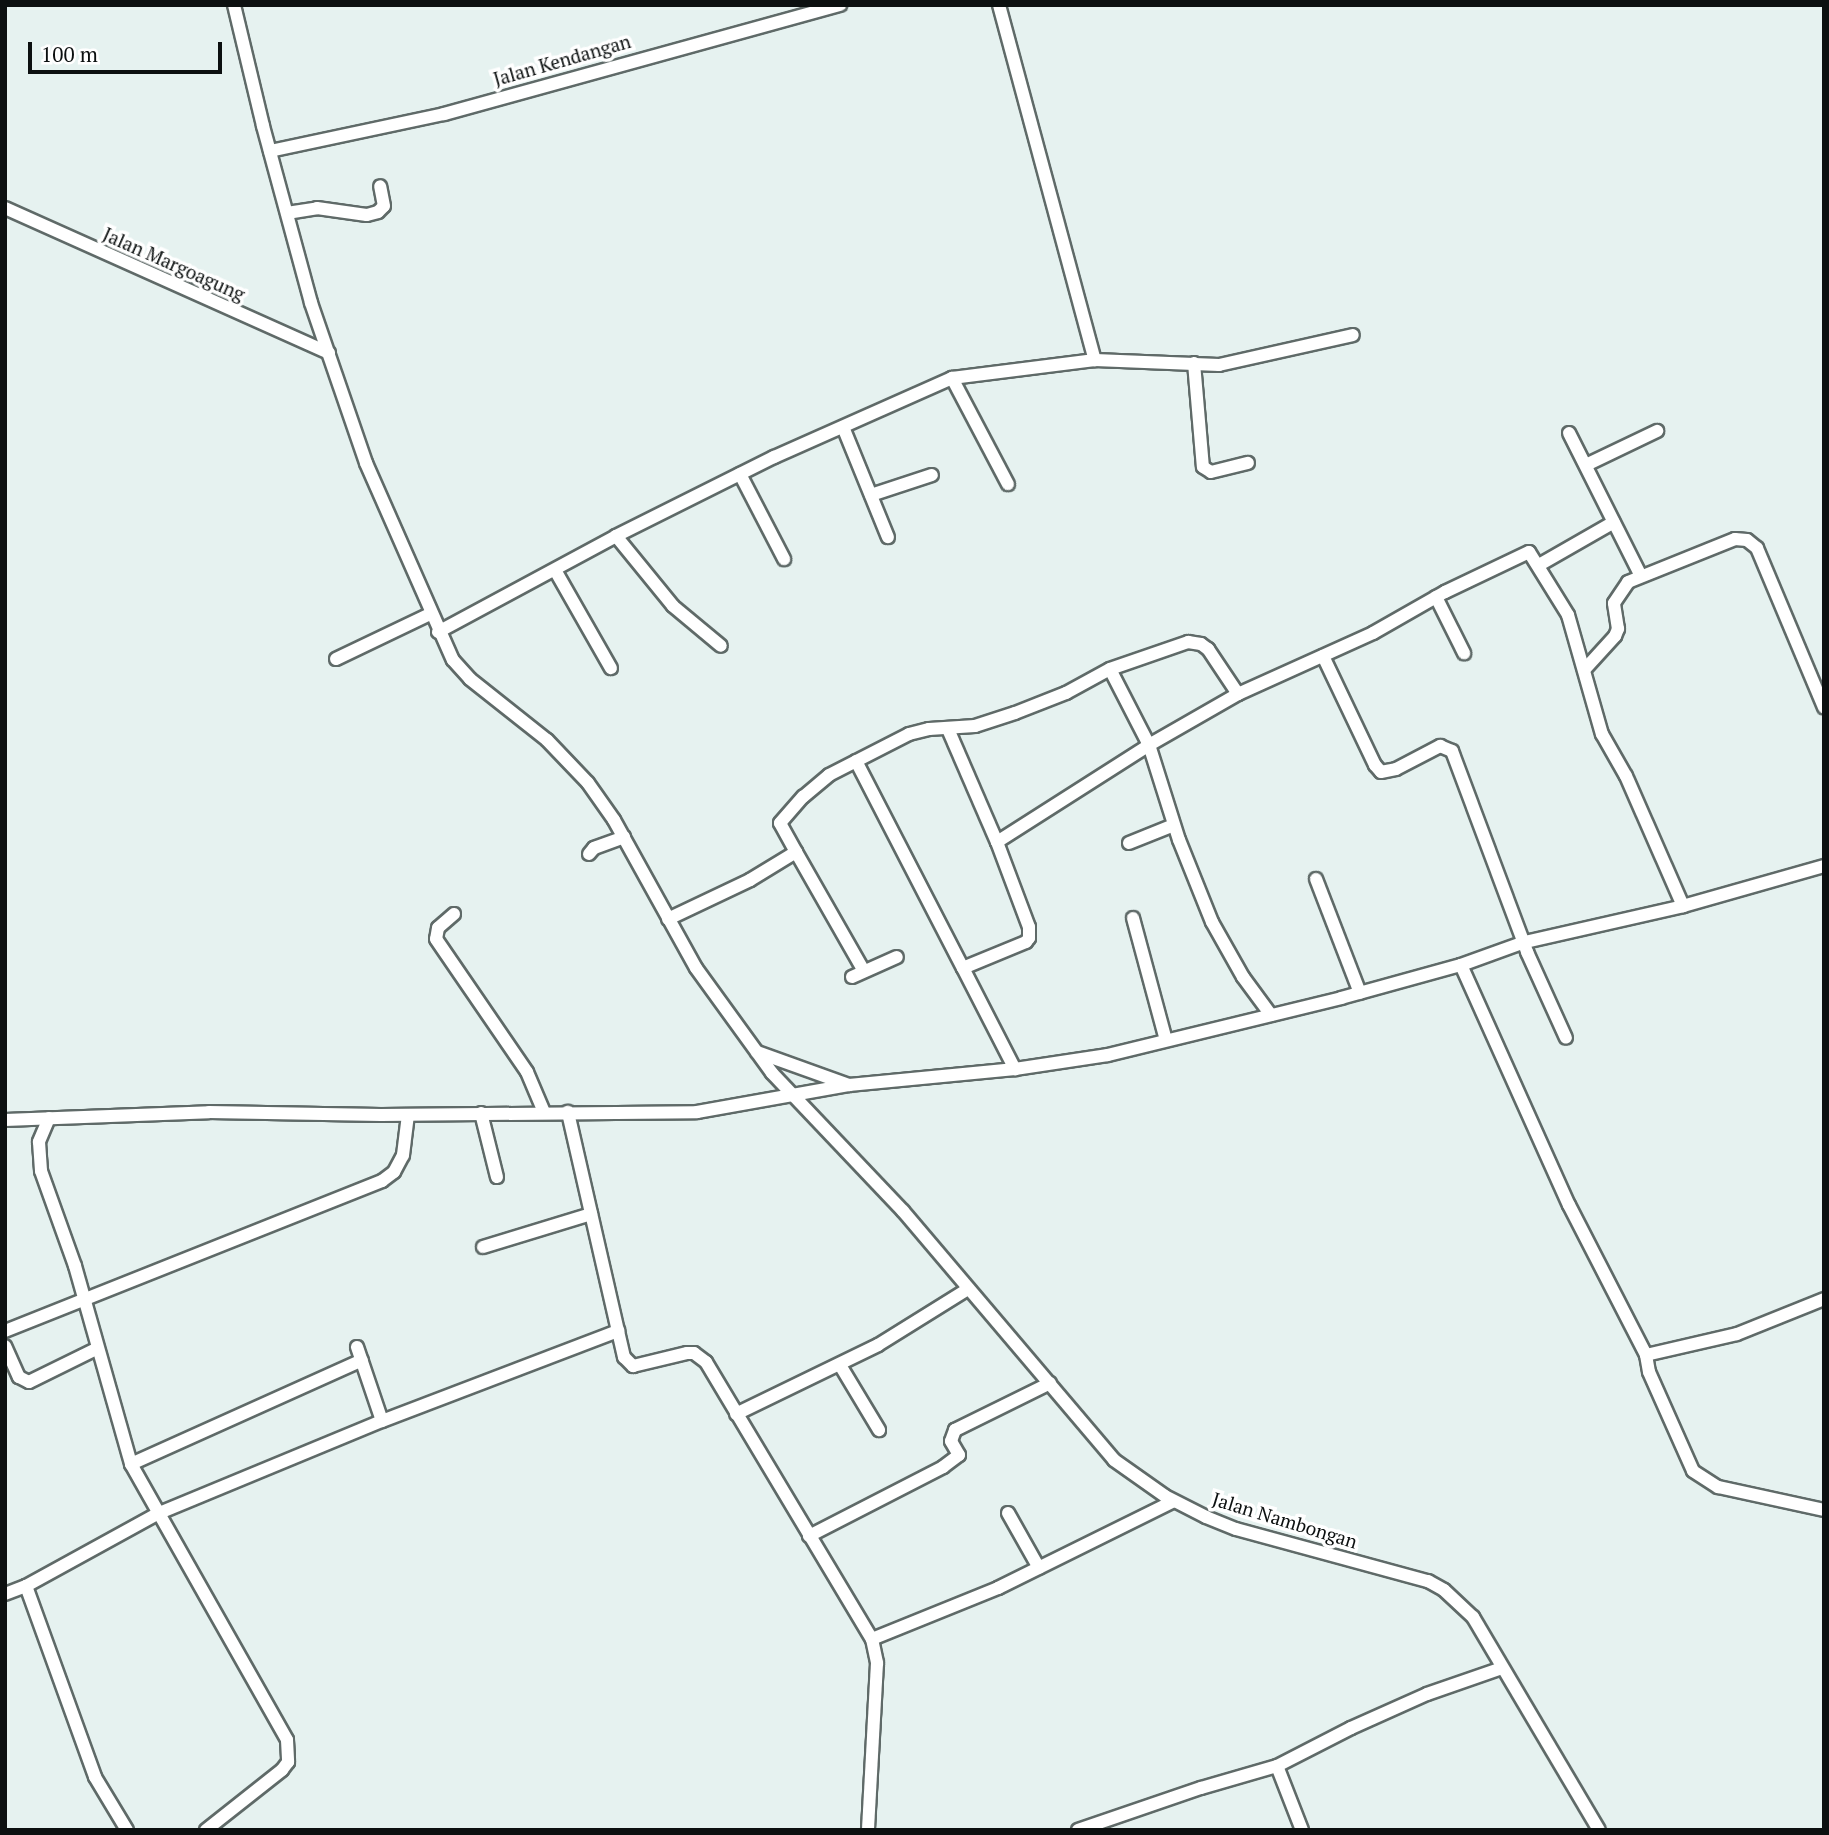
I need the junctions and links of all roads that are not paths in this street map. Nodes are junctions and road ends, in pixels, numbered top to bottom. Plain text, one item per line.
1 (234, 5) edge
2 (841, 5) edge
3 (999, 5) edge
4 (270, 151) junction
5 (380, 186) dead end
6 (5, 208) edge
7 (288, 213) junction
8 (1353, 335) dead end
9 (329, 353) junction
10 (1095, 360) junction
11 (1194, 363) junction
12 (953, 378) junction
13 (843, 427) junction
14 (1657, 431) dead end
15 (1569, 433) dead end
16 (1248, 463) dead end
17 (1586, 465) junction
18 (740, 474) junction
19 (932, 475) dead end
20 (1007, 484) dead end
21 (870, 495) junction
22 (1615, 522) junction
23 (616, 536) junction
24 (888, 537) dead end
25 (784, 559) dead end
26 (1539, 565) junction
27 (555, 570) junction
28 (1642, 576) junction
29 (1436, 597) junction
30 (430, 614) junction
31 (438, 632) junction
32 (721, 646) dead end
33 (1464, 653) dead end
34 (1323, 656) junction
35 (337, 659) dead end
36 (611, 668) dead end
37 (1110, 669) junction
38 (1586, 669) junction
39 (1238, 694) junction
40 (1824, 708) edge
41 (948, 729) junction
42 (1149, 745) junction
43 (856, 761) junction
44 (1174, 825) junction
45 (624, 837) junction
46 (997, 842) junction
47 (1129, 843) dead end
48 (796, 852) junction
49 (589, 855) dead end
50 (1823, 867) edge
51 (1316, 879) dead end
52 (1683, 906) junction
53 (454, 915) dead end
54 (1133, 918) dead end
55 (668, 919) junction
56 (1525, 942) junction
57 (897, 957) dead end
58 (1461, 965) junction
59 (963, 968) junction
60 (1360, 993) junction
61 (1271, 1015) junction
62 (1566, 1038) dead end
63 (1166, 1040) junction
64 (757, 1052) junction
65 (1015, 1069) junction
66 (849, 1086) junction
67 (793, 1097) junction
68 (544, 1112) junction
69 (568, 1112) junction
70 (481, 1113) junction
71 (408, 1115) junction
72 (44, 1118) junction
73 (5, 1121) edge
74 (497, 1177) dead end
75 (591, 1214) junction
76 (483, 1247) dead end
77 (968, 1289) junction
78 (82, 1299) junction
79 (1824, 1299) edge
80 (5, 1331) edge
81 (618, 1331) junction
82 (5, 1346) edge
83 (357, 1346) dead end
84 (96, 1349) junction
85 (1646, 1356) junction
86 (362, 1360) junction
87 (839, 1365) junction
88 (1050, 1383) junction
89 (736, 1414) junction
90 (382, 1421) junction
91 (879, 1430) dead end
92 (131, 1464) junction
93 (1174, 1501) junction
94 (1824, 1510) edge
95 (1008, 1513) dead end
96 (157, 1514) junction
97 (809, 1536) junction
98 (1039, 1569) junction
99 (26, 1586) junction
100 (5, 1594) edge
101 (872, 1639) junction
102 (1502, 1668) junction
103 (1277, 1766) junction
104 (127, 1830) edge
105 (206, 1830) edge
106 (868, 1830) edge
107 (1078, 1830) edge
108 (1302, 1830) edge
109 (1599, 1830) edge

1 - 4 street, Jalan Nambongan
2 - 4 street, Jalan Kendangan
3 - 10 street
4 - 7 street, Jalan Nambongan
5 - 7 street
6 - 9 street, Jalan Margoagung
7 - 9 street, Jalan Nambongan
8 - 11 street
9 - 30 street, Jalan Nambongan
10 - 11 street
10 - 12 street
11 - 16 street
12 - 13 street
12 - 20 street
13 - 18 street
13 - 21 street
14 - 17 street
15 - 17 street
17 - 22 street
18 - 23 street
18 - 25 street
19 - 21 street
21 - 24 street
22 - 26 street
22 - 28 street
23 - 27 street
23 - 32 street
26 - 29 street
26 - 38 street
27 - 31 street
27 - 36 street
28 - 38 street
28 - 40 street
29 - 33 street
29 - 34 street
30 - 31 street, Jalan Nambongan
30 - 35 street
31 - 45 street, Jalan Nambongan
34 - 39 street
34 - 56 street
37 - 39 street
37 - 41 street
37 - 42 street
38 - 52 street
39 - 42 street
41 - 43 street
41 - 46 street
42 - 44 street
42 - 46 street
43 - 48 street
43 - 59 street
44 - 47 street
44 - 61 street
45 - 49 street
45 - 55 street, Jalan Nambongan
46 - 59 street
48 - 55 street
48 - 57 street
50 - 52 street
51 - 60 street
52 - 56 street
53 - 68 street
54 - 63 street
55 - 64 street, Jalan Nambongan
56 - 58 street
56 - 62 street
58 - 60 street
58 - 85 street
59 - 65 street
60 - 61 street
61 - 63 street
63 - 65 street
64 - 66 street
64 - 67 street, Jalan Nambongan
65 - 66 street
66 - 67 street
67 - 69 street
67 - 77 street, Jalan Nambongan
68 - 69 street
68 - 70 street
69 - 75 street
70 - 71 street
70 - 74 street
71 - 72 street
71 - 78 street
72 - 73 street
72 - 78 street
75 - 76 street
75 - 81 street
77 - 87 street
77 - 88 street, Jalan Nambongan
78 - 80 street
78 - 84 street
79 - 85 street
81 - 89 street
81 - 90 street
82 - 84 street
83 - 86 street
84 - 92 street
85 - 94 street
86 - 90 street
86 - 92 street
87 - 89 street
87 - 91 street
88 - 93 street, Jalan Nambongan
88 - 97 street
89 - 97 street
90 - 96 street
92 - 96 street
93 - 98 street
93 - 102 street, Jalan Nambongan
95 - 98 street
96 - 99 street
96 - 105 street
97 - 101 street
98 - 101 street
99 - 100 street
99 - 104 street
101 - 106 street
102 - 103 street
102 - 109 street, Jalan Nambongan
103 - 107 street
103 - 108 street

